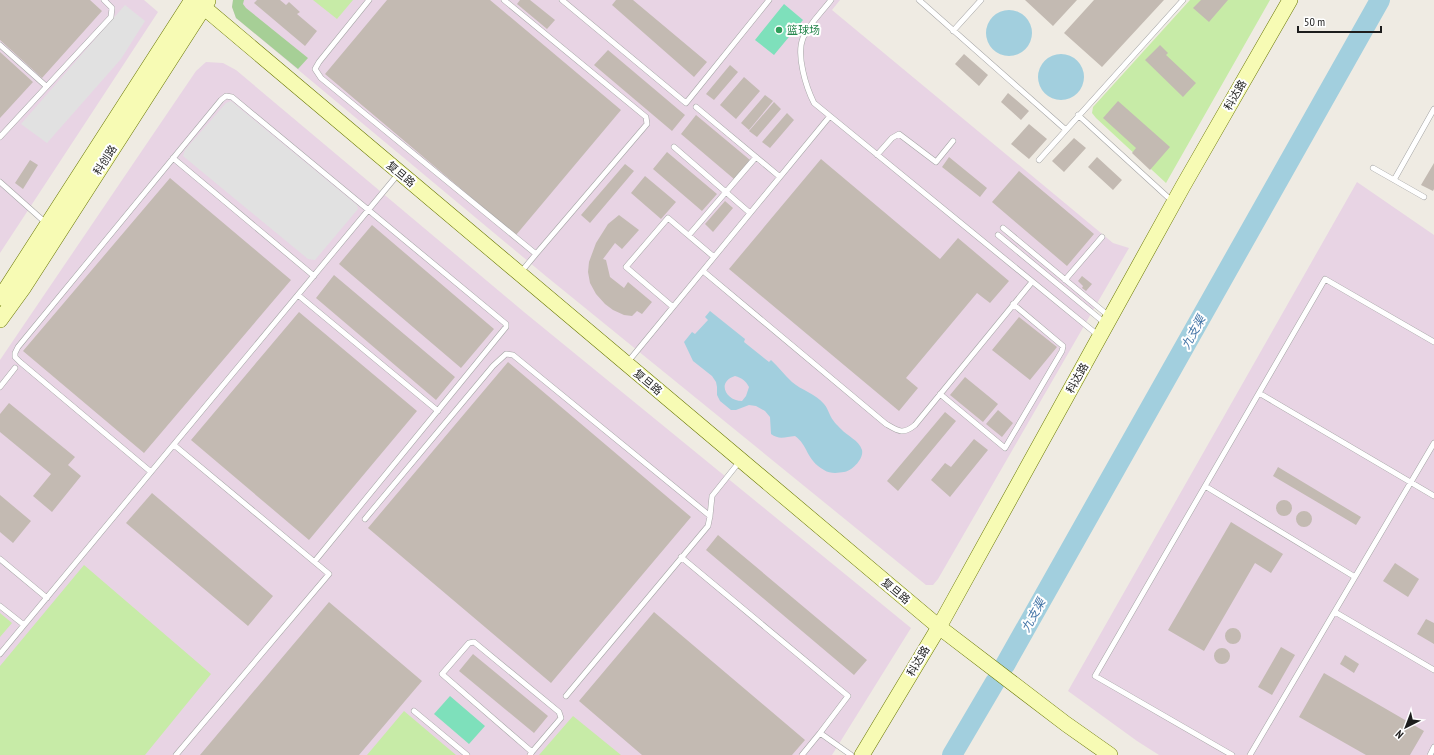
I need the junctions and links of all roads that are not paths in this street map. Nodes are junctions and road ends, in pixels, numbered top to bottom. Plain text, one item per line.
1 (104, 0) edge
2 (369, 0) edge
3 (504, 0) edge
4 (562, 0) edge
5 (768, 0) edge
6 (831, 0) edge
7 (919, 0) edge
8 (981, 0) edge
9 (1183, 0) edge
10 (1290, 0) edge
11 (199, 2) edge
12 (953, 31) junction
13 (0, 45) edge
14 (46, 86) junction
15 (696, 107) dead end
16 (1434, 109) edge
17 (1078, 115) junction
18 (830, 116) junction
19 (1066, 130) junction
20 (0, 137) edge
21 (952, 141) dead end
22 (674, 147) dead end
23 (877, 155) junction
24 (756, 157) junction
25 (173, 158) junction
26 (1039, 160) dead end
27 (1372, 168) dead end
28 (400, 173) junction
29 (780, 177) junction
30 (1394, 180) junction
31 (0, 182) edge
32 (726, 192) junction
33 (1424, 197) dead end
34 (1174, 203) junction
35 (369, 210) junction
36 (750, 213) junction
37 (48, 225) junction
38 (1003, 228) dead end
39 (689, 235) junction
40 (998, 235) dead end
41 (1102, 237) dead end
42 (536, 254) junction
43 (714, 257) junction
44 (703, 271) junction
45 (520, 274) junction
46 (314, 276) junction
47 (1065, 280) junction
48 (1032, 282) junction
49 (298, 295) junction
50 (0, 298) edge
51 (1013, 304) junction
52 (673, 307) junction
53 (0, 320) edge
54 (1106, 326) junction
55 (1434, 342) edge
56 (627, 364) junction
57 (15, 368) dead end
58 (0, 387) edge
59 (1259, 393) junction
60 (940, 394) junction
61 (438, 411) junction
62 (1434, 443) edge
63 (174, 445) junction
64 (741, 460) junction
65 (151, 472) junction
66 (1411, 483) junction
67 (1205, 486) junction
68 (1434, 496) edge
69 (710, 516) junction
70 (365, 519) dead end
71 (681, 557) junction
72 (0, 559) edge
73 (315, 561) junction
74 (1356, 577) junction
75 (47, 598) junction
76 (0, 606) edge
77 (1335, 612) junction
78 (24, 625) junction
79 (939, 627) junction
80 (0, 654) edge
81 (1434, 670) edge
82 (566, 696) dead end
83 (414, 711) dead end
84 (820, 733) junction
85 (1434, 748) edge
86 (531, 754) edge
87 (176, 755) edge
88 (467, 755) edge
89 (802, 755) edge
90 (852, 755) edge
91 (862, 755) edge
92 (1110, 755) edge
93 (1232, 755) edge
94 (1250, 755) edge
95 (1430, 755) edge

1 - 14 lane
2 - 42 lane
3 - 42 lane
4 - 5 lane
6 - 18 lane
7 - 12 lane
8 - 12 lane
9 - 17 lane
10 - 34 street, 科达路
11 - 28 street, 复旦路
11 - 37 street, 科创路
11 - 53 street, 科创路
12 - 19 lane
13 - 14 lane
14 - 20 lane
15 - 24 lane
16 - 30 lane
17 - 19 lane
17 - 34 lane
18 - 23 lane
18 - 29 lane
19 - 26 lane
21 - 23 lane
22 - 32 lane
23 - 48 lane
24 - 29 lane
24 - 32 lane
25 - 35 lane
25 - 46 lane
25 - 65 lane
27 - 30 lane
28 - 35 lane
28 - 45 street, 复旦路
29 - 36 lane
30 - 33 lane
31 - 37 lane
32 - 36 lane
32 - 39 lane
34 - 54 street, 科达路
35 - 46 lane
35 - 61 lane
36 - 43 lane
37 - 50 street, 科创路
38 - 47 lane
39 - 43 lane
39 - 52 lane
40 - 54 lane
41 - 47 lane
42 - 45 lane
43 - 44 lane
44 - 52 lane
44 - 60 lane
45 - 56 street, 复旦路
46 - 49 lane
47 - 54 lane
48 - 51 lane
48 - 54 lane
49 - 61 lane
49 - 63 lane
51 - 60 lane
51 - 60 lane
52 - 56 lane
54 - 79 street, 科达路
55 - 59 lane
56 - 64 street, 复旦路
57 - 58 lane
59 - 66 lane
59 - 67 lane
61 - 73 lane
62 - 66 lane
63 - 65 lane
63 - 73 lane
64 - 69 lane
64 - 79 street, 复旦路
65 - 75 lane
66 - 68 lane
66 - 74 lane
67 - 74 lane
67 - 93 lane
69 - 70 lane
69 - 71 lane
71 - 82 lane
71 - 84 lane
72 - 75 lane
73 - 87 lane
74 - 77 lane
75 - 78 lane
76 - 78 lane
77 - 81 lane
77 - 94 lane
78 - 80 lane
79 - 91 street, 科达路
79 - 92 street, 复旦路
83 - 88 lane
84 - 89 lane
84 - 90 lane
85 - 95 lane
86 - 86 lane

